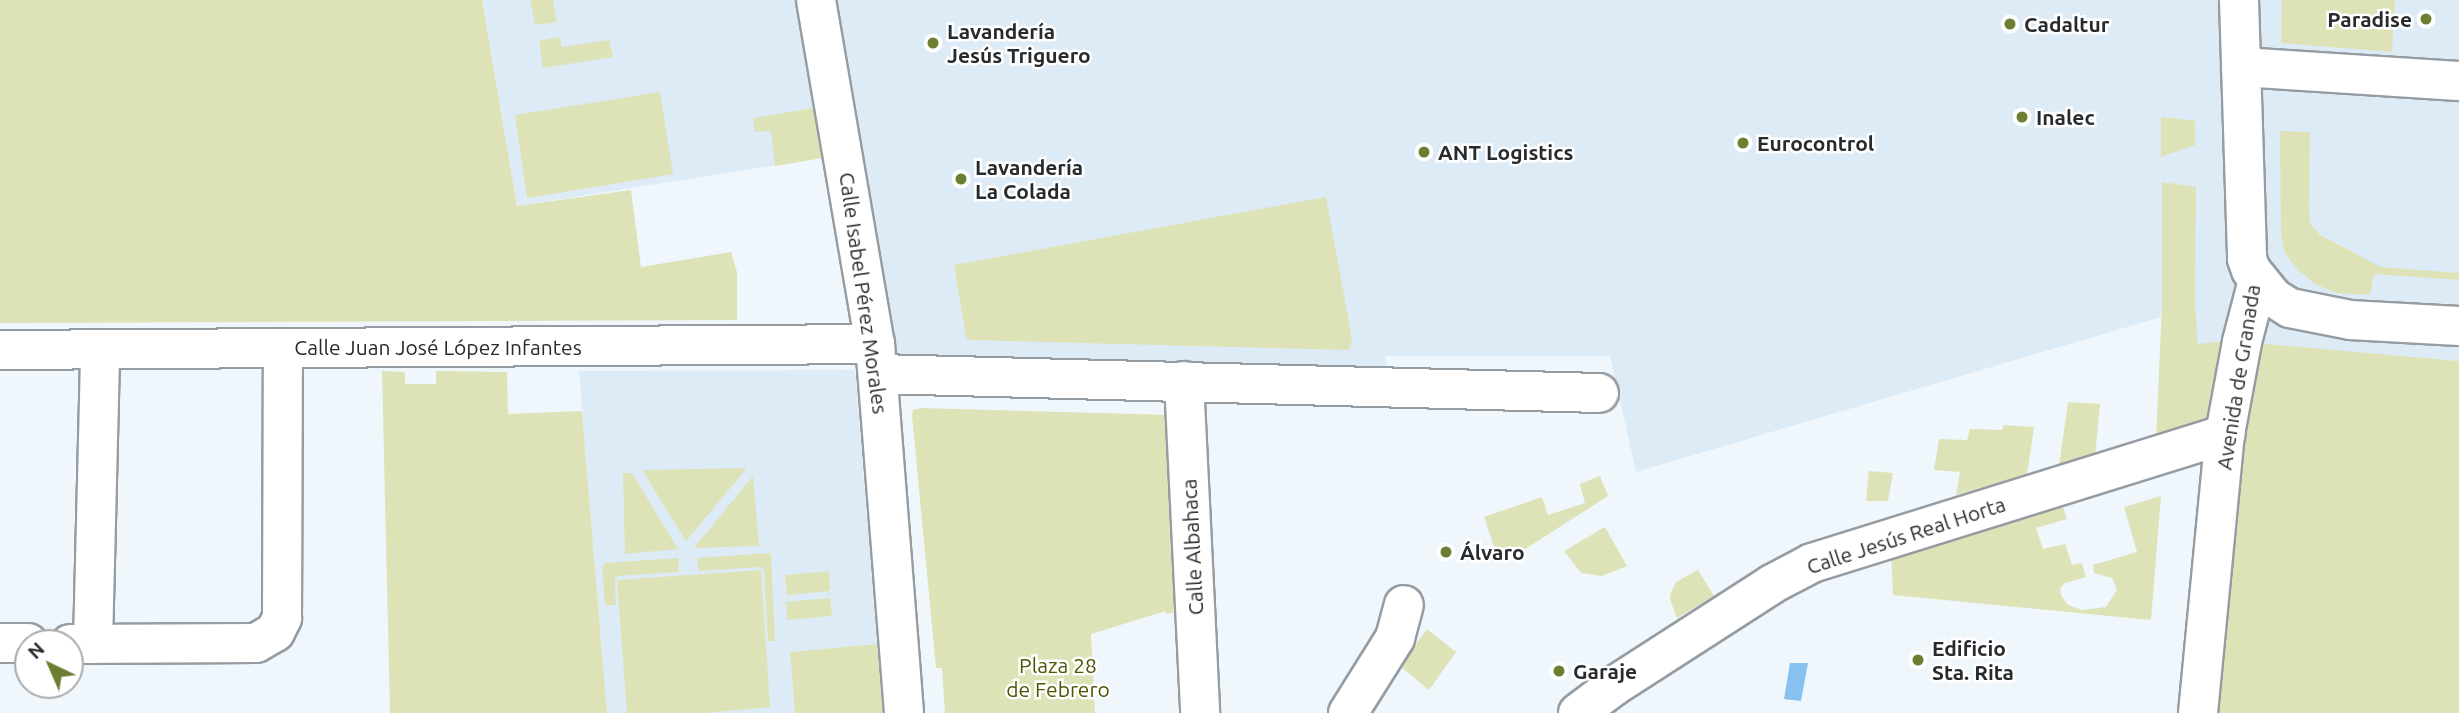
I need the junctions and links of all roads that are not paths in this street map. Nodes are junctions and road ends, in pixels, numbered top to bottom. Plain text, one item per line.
1 (816, 0) edge
2 (2239, 0) edge
3 (2241, 67) junction
4 (2459, 81) edge
5 (2258, 281) junction
6 (2459, 326) edge
7 (283, 348) junction
8 (0, 349) edge
9 (100, 349) junction
10 (877, 359) junction
11 (1184, 382) junction
12 (1600, 393) dead end
13 (2225, 434) junction
14 (1404, 605) dead end
15 (83, 629) edge
16 (84, 644) edge
17 (904, 713) edge
18 (1200, 713) edge
19 (1348, 713) edge
20 (1578, 713) edge
21 (2198, 713) edge

1 - 10 street, Calle Isabel Pérez Morales
2 - 3 street, Avenida de Granada
3 - 4 street
3 - 5 street, Avenida de Granada
5 - 6 street
5 - 13 street, Avenida de Granada
7 - 9 street, Calle Juan José López Infantes
7 - 10 street, Calle Juan José López Infantes
7 - 16 street
8 - 9 street, Calle Juan José López Infantes
9 - 15 street
10 - 11 street, Calle Juan José López Infantes
10 - 17 street, Calle Isabel Pérez Morales
11 - 12 street, Calle Juan José López Infantes
11 - 18 street, Calle Albahaca
13 - 20 street, Calle Jesús Real Horta
13 - 21 street, Avenida de Granada
14 - 19 street

